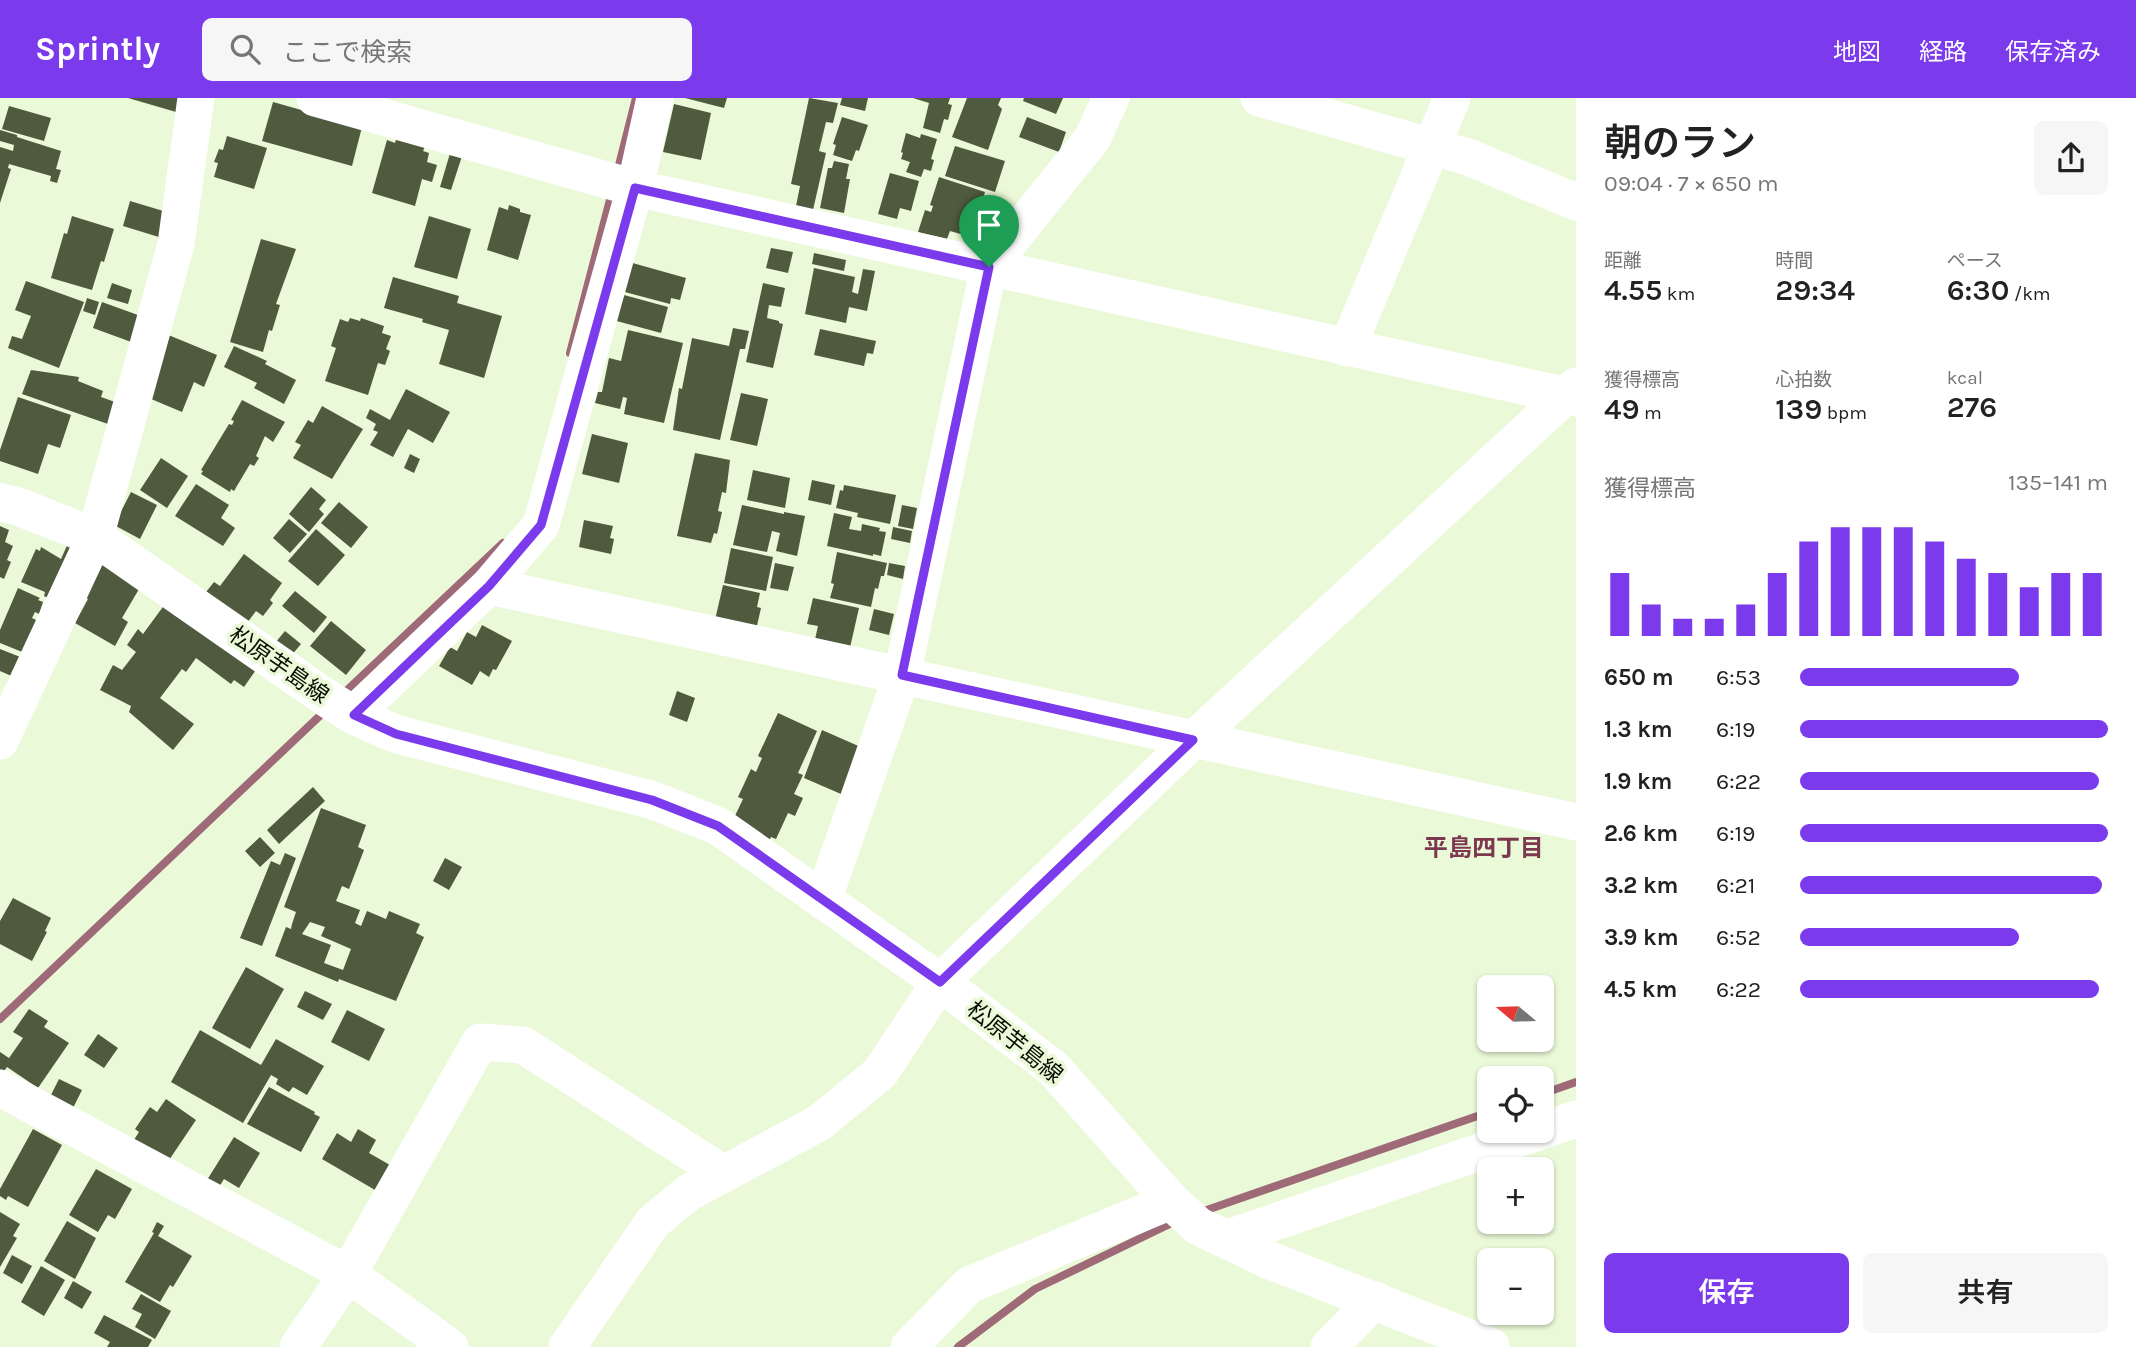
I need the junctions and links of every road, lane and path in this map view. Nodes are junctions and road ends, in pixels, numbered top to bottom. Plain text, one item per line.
1 (196, 98) edge
2 (314, 98) edge
3 (655, 98) edge
4 (1111, 98) edge
5 (1259, 98) edge
6 (1452, 98) edge
7 (1432, 148) junction
8 (622, 185) junction
9 (1576, 202) edge
10 (989, 267) junction
11 (1348, 348) junction
12 (1573, 393) edge
13 (0, 502) edge
14 (95, 537) junction
15 (489, 586) junction
16 (902, 675) junction
17 (340, 706) junction
18 (1193, 740) junction
19 (0, 741) edge
20 (1576, 822) edge
21 (823, 900) junction
22 (940, 982) junction
23 (0, 1088) edge
24 (1576, 1119) edge
25 (724, 1174) junction
26 (1193, 1218) junction
27 (348, 1274) junction
28 (1376, 1300) junction
29 (298, 1347) edge
30 (450, 1347) edge
31 (567, 1347) edge
32 (909, 1347) edge
33 (1329, 1347) edge
34 (1491, 1347) edge

1 - 14 street
2 - 8 street
3 - 8 street
4 - 10 street
5 - 7 street
6 - 7 street
7 - 9 street
7 - 11 street
8 - 10 street
8 - 15 street
10 - 11 street
10 - 16 street
11 - 12 street
12 - 18 street
13 - 14 main road, 松原芋島線
14 - 17 main road, 松原芋島線
14 - 19 street
15 - 16 street
15 - 17 street
16 - 18 street
16 - 21 street
17 - 21 main road, 松原芋島線
18 - 20 street
18 - 22 street
21 - 22 main road, 松原芋島線
22 - 25 street
22 - 26 main road, 松原芋島線
23 - 27 street
24 - 26 street
25 - 27 street
25 - 31 street
26 - 28 main road, 松原芋島線
26 - 32 street
27 - 29 street
27 - 30 street
28 - 33 street
28 - 34 main road, 松原芋島線

